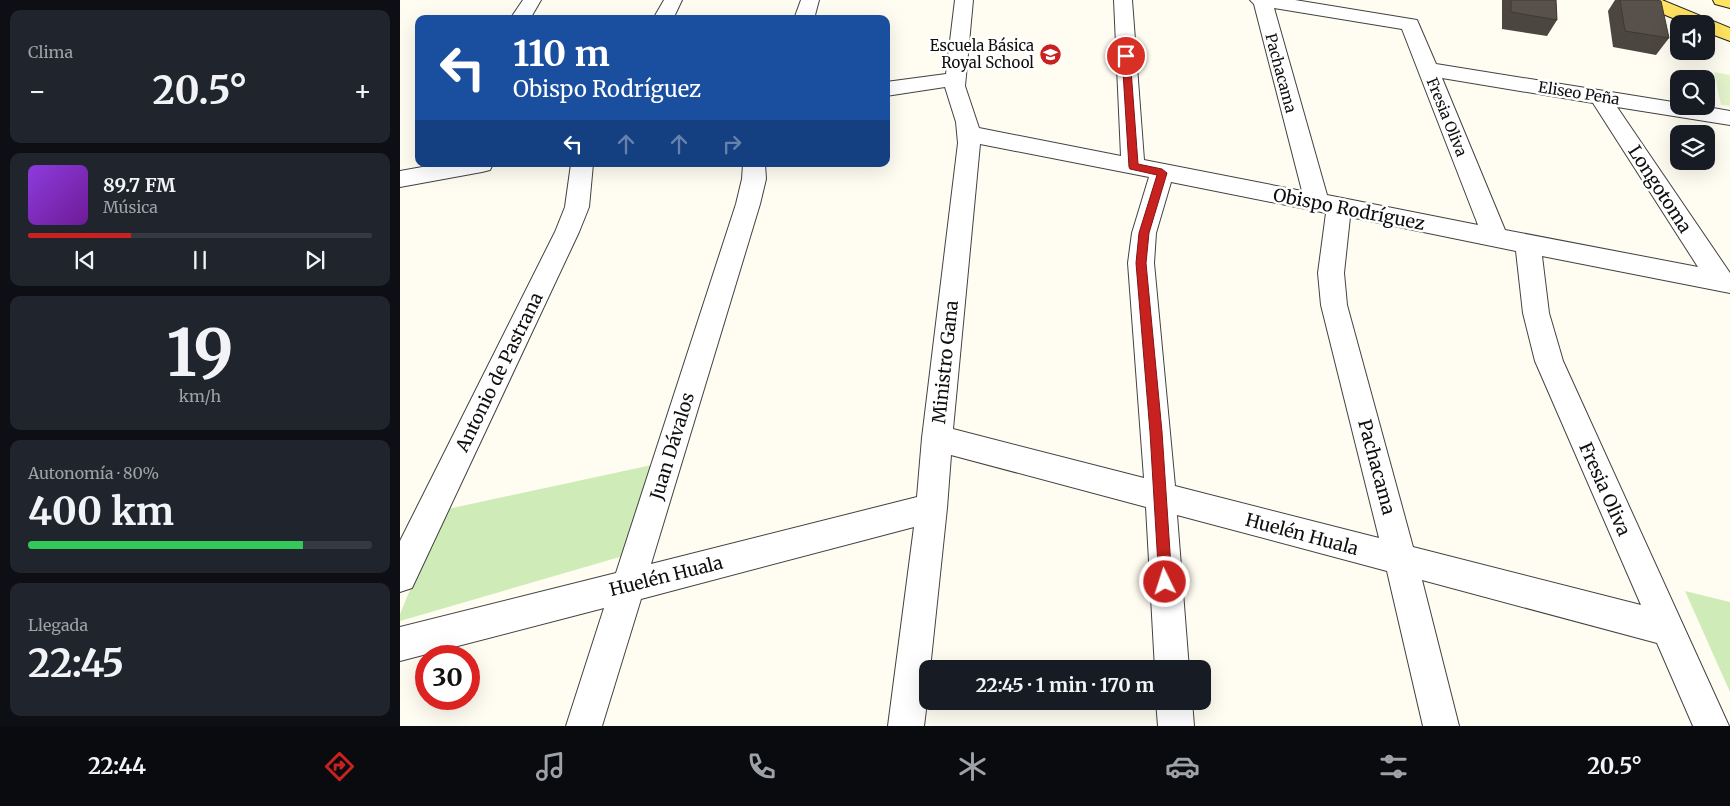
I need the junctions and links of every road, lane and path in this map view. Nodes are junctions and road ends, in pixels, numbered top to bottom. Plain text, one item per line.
1 (532, 0) edge
2 (672, 0) edge
3 (810, 0) edge
4 (964, 0) edge
5 (1122, 0) edge
6 (1260, 0) edge
7 (1646, 0) edge
8 (1722, 0) edge
9 (1730, 2) edge
10 (523, 15) edge
11 (666, 15) edge
12 (805, 15) edge
13 (1683, 15) edge
14 (1715, 28) edge
15 (1730, 35) edge
16 (1428, 69) junction
17 (955, 79) junction
18 (890, 88) edge
19 (1600, 97) junction
20 (1730, 118) edge
21 (969, 134) junction
22 (446, 167) edge
23 (582, 167) edge
24 (754, 167) edge
25 (1134, 167) junction
26 (1162, 173) junction
27 (400, 179) edge
28 (1328, 205) junction
29 (1496, 238) junction
30 (1528, 244) junction
31 (1725, 282) edge
32 (937, 438) junction
33 (1160, 497) junction
34 (932, 508) junction
35 (1400, 560) junction
36 (400, 576) edge
37 (628, 585) junction
38 (1668, 629) junction
39 (400, 644) edge
40 (1171, 660) edge
41 (1175, 710) edge
42 (584, 726) edge
43 (906, 726) edge
44 (1176, 726) edge
45 (1442, 726) edge
46 (1711, 726) edge

1 - 10 street
2 - 11 street
3 - 12 street
4 - 17 street, Ministro Gana
5 - 25 street
6 - 16 street, Fresia Oliva
6 - 28 street, Pachacama
7 - 13 main road
8 - 9 main road
14 - 15 main road
16 - 19 street, Eliseo Peña
16 - 29 street, Fresia Oliva
17 - 18 street
17 - 21 street, Ministro Gana
19 - 20 street, Eliseo Peña
19 - 31 street, Longotoma
21 - 25 street, Obispo Rodríguez
21 - 32 street, Ministro Gana
22 - 27 street
23 - 36 street, Antonio de Pastrana
24 - 37 street, Juan Dávalos
25 - 26 street, Obispo Rodríguez
26 - 28 street, Obispo Rodríguez
26 - 33 street
28 - 29 street, Obispo Rodríguez
28 - 35 street, Pachacama
29 - 30 street, Obispo Rodríguez
30 - 31 street, Obispo Rodríguez
30 - 38 street, Fresia Oliva
32 - 33 street, Huelén Huala
32 - 34 street, Ministro Gana
33 - 35 street, Huelén Huala
33 - 40 street
34 - 37 street, Huelén Huala
34 - 43 street, Ministro Gana
35 - 38 street, Huelén Huala
35 - 45 street, Pachacama
37 - 39 street, Huelén Huala
37 - 42 street, Juan Dávalos
38 - 46 street, Fresia Oliva
41 - 44 street

